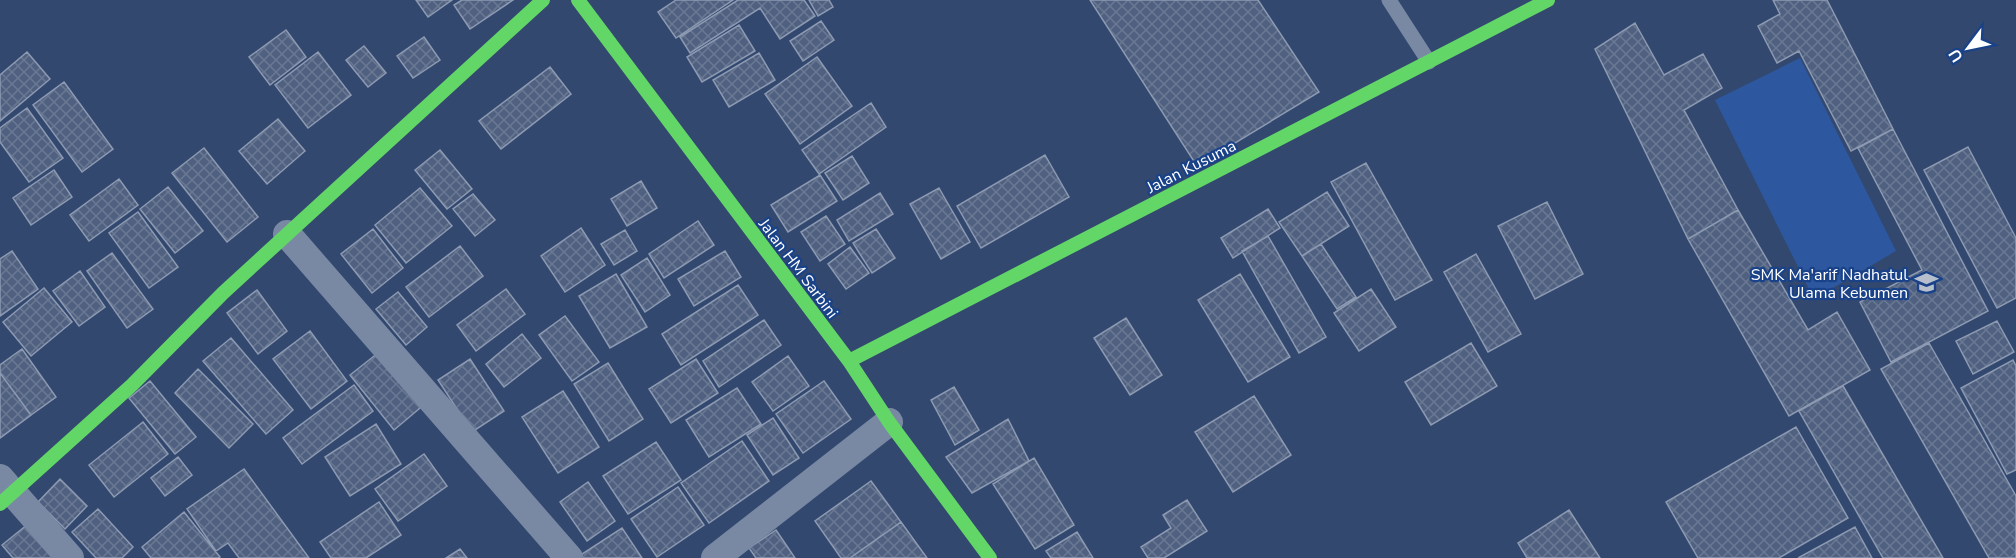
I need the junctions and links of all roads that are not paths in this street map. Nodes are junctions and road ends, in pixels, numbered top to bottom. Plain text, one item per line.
1 (543, 0) edge
2 (578, 0) edge
3 (1389, 0) edge
4 (1548, 0) edge
5 (1428, 62) junction
6 (287, 234) junction
7 (849, 361) junction
8 (889, 422) junction
9 (5, 492) edge
10 (70, 558) edge
11 (569, 558) edge
12 (715, 558) edge
13 (990, 558) edge

1 - 6 main road
2 - 7 main road, Jalan HM Sarbini
3 - 5 lane
4 - 5 main road, Jalan Kusuma
5 - 7 main road, Jalan Kusuma
6 - 9 main road
6 - 11 street
7 - 8 main road, Jalan HM Sarbini
8 - 12 street
8 - 13 main road, Jalan HM Sarbini
9 - 10 street

